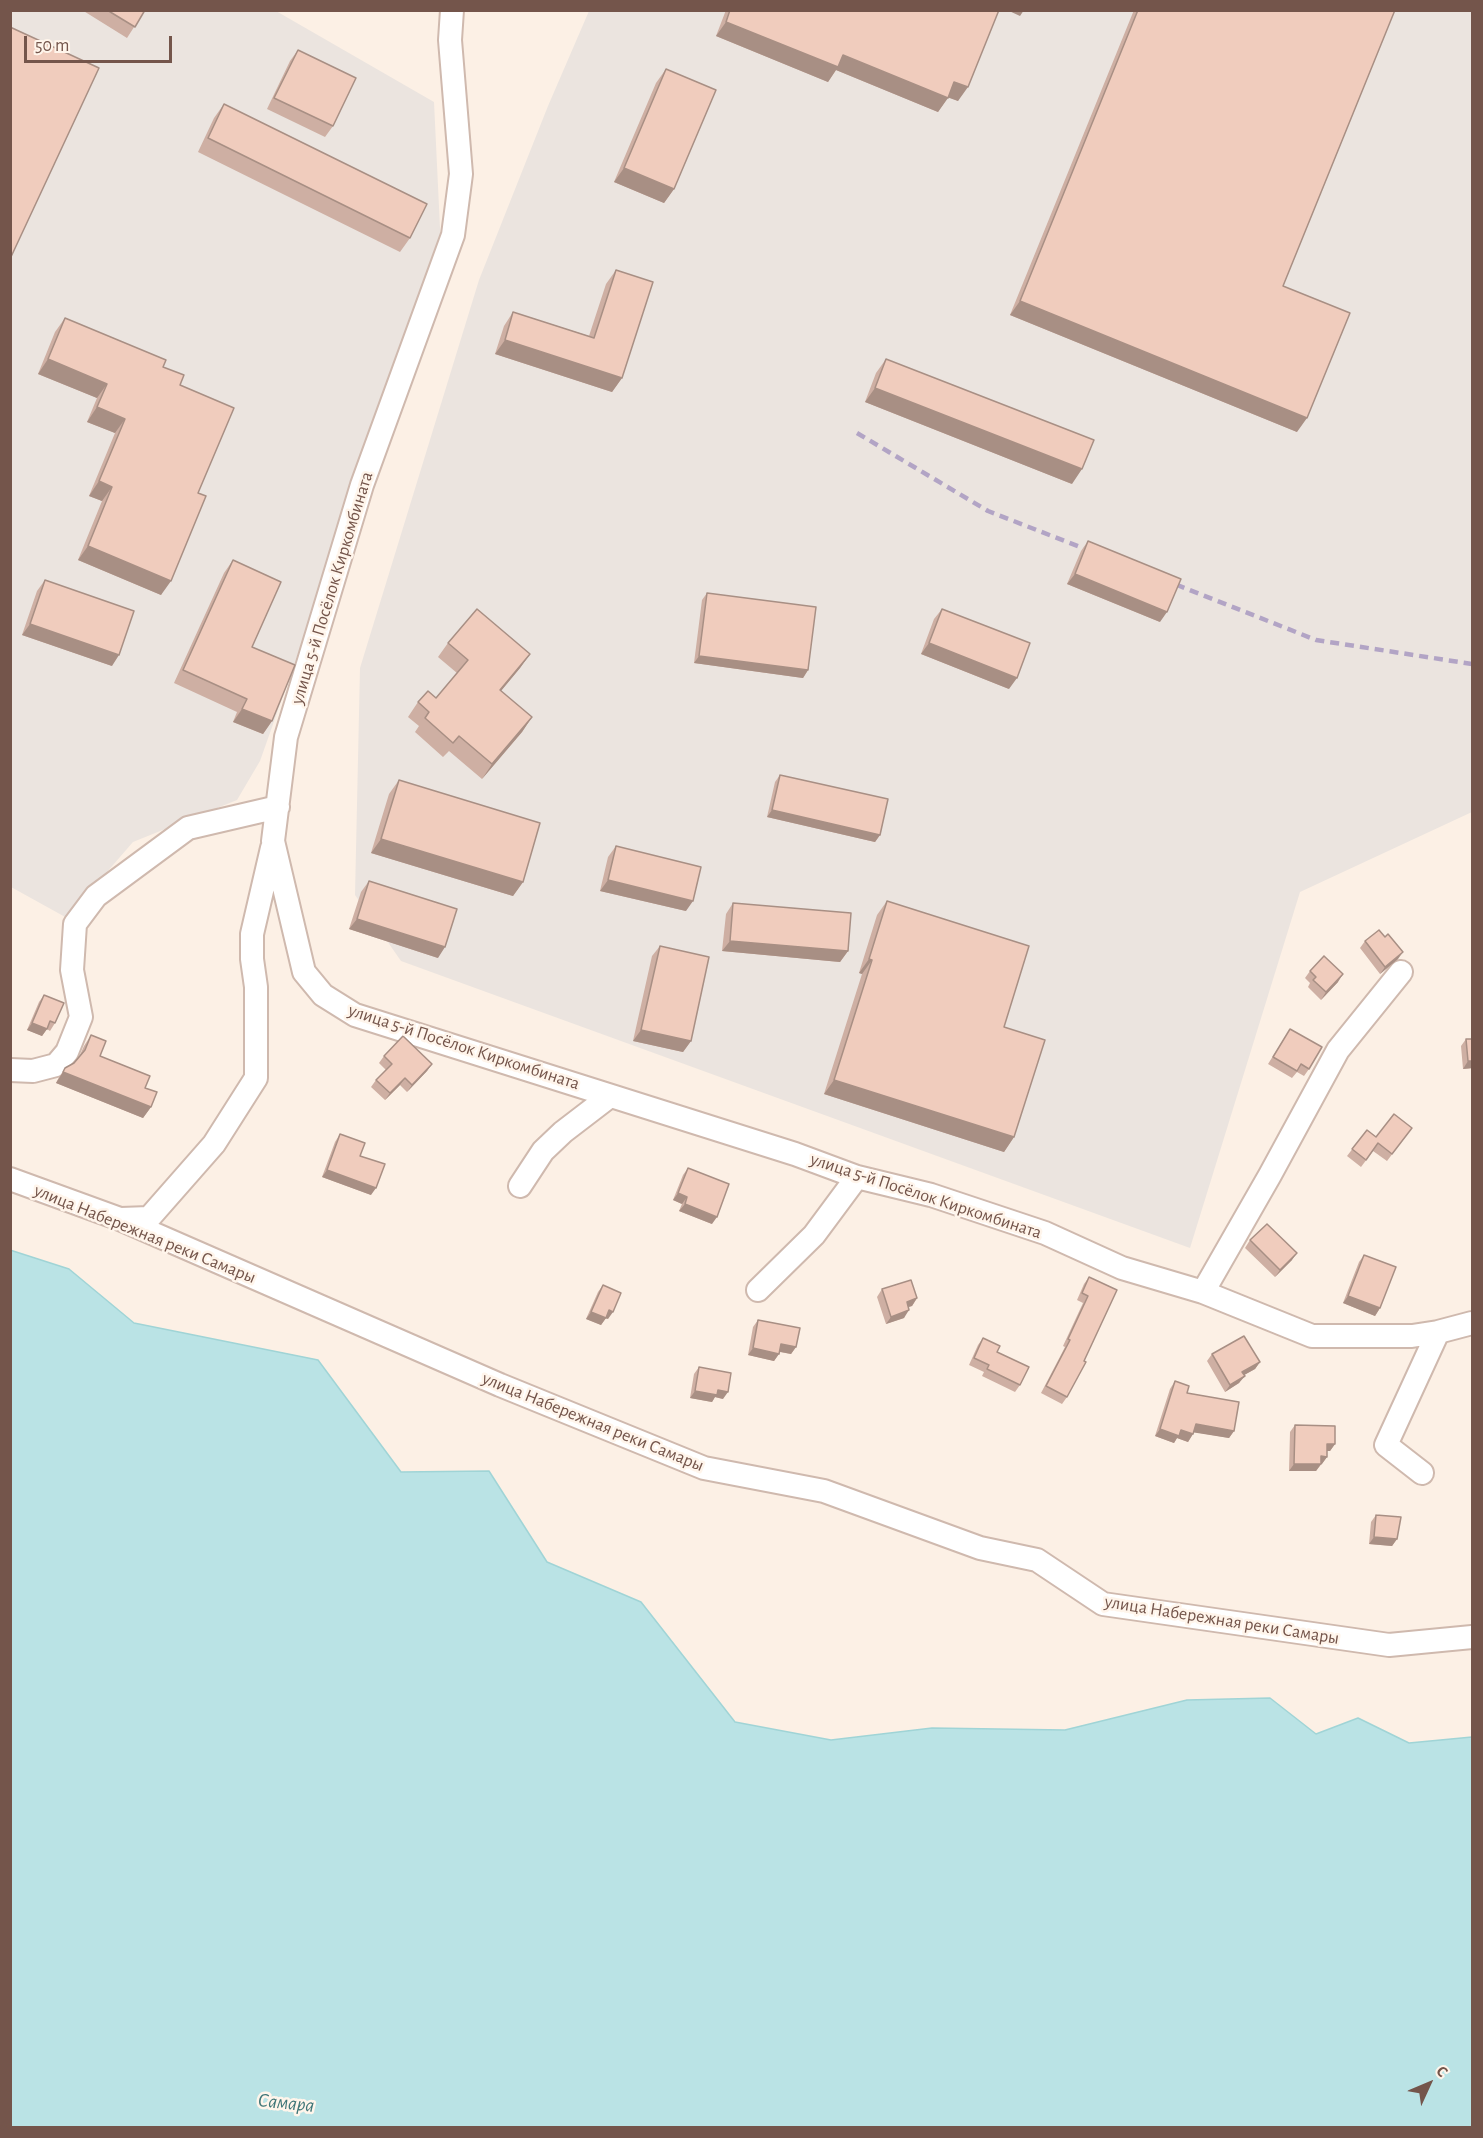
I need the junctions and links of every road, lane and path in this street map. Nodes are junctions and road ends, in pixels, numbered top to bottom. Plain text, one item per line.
1 (452, 10) edge
2 (278, 807) junction
3 (273, 841) junction
4 (1401, 972) dead end
5 (10, 1070) edge
6 (610, 1096) junction
7 (857, 1177) junction
8 (10, 1179) edge
9 (520, 1186) dead end
10 (120, 1219) junction
11 (758, 1290) dead end
12 (1203, 1292) junction
13 (1473, 1323) edge
14 (1438, 1332) junction
15 (1422, 1473) dead end
16 (1473, 1637) edge

1 - 2 street, улица 5-й Посёлок Киркомбината
2 - 3 street, улица 5-й Посёлок Киркомбината
2 - 5 street
3 - 6 street, улица 5-й Посёлок Киркомбината
3 - 10 street
4 - 12 street
6 - 7 street, улица 5-й Посёлок Киркомбината
6 - 9 street
7 - 11 street
7 - 12 street, улица 5-й Посёлок Киркомбината
8 - 10 street, улица Набережная реки Самары
10 - 16 street, улица Набережная реки Самары
12 - 14 street, улица 5-й Посёлок Киркомбината
13 - 14 street, улица 5-й Посёлок Киркомбината
14 - 15 street

